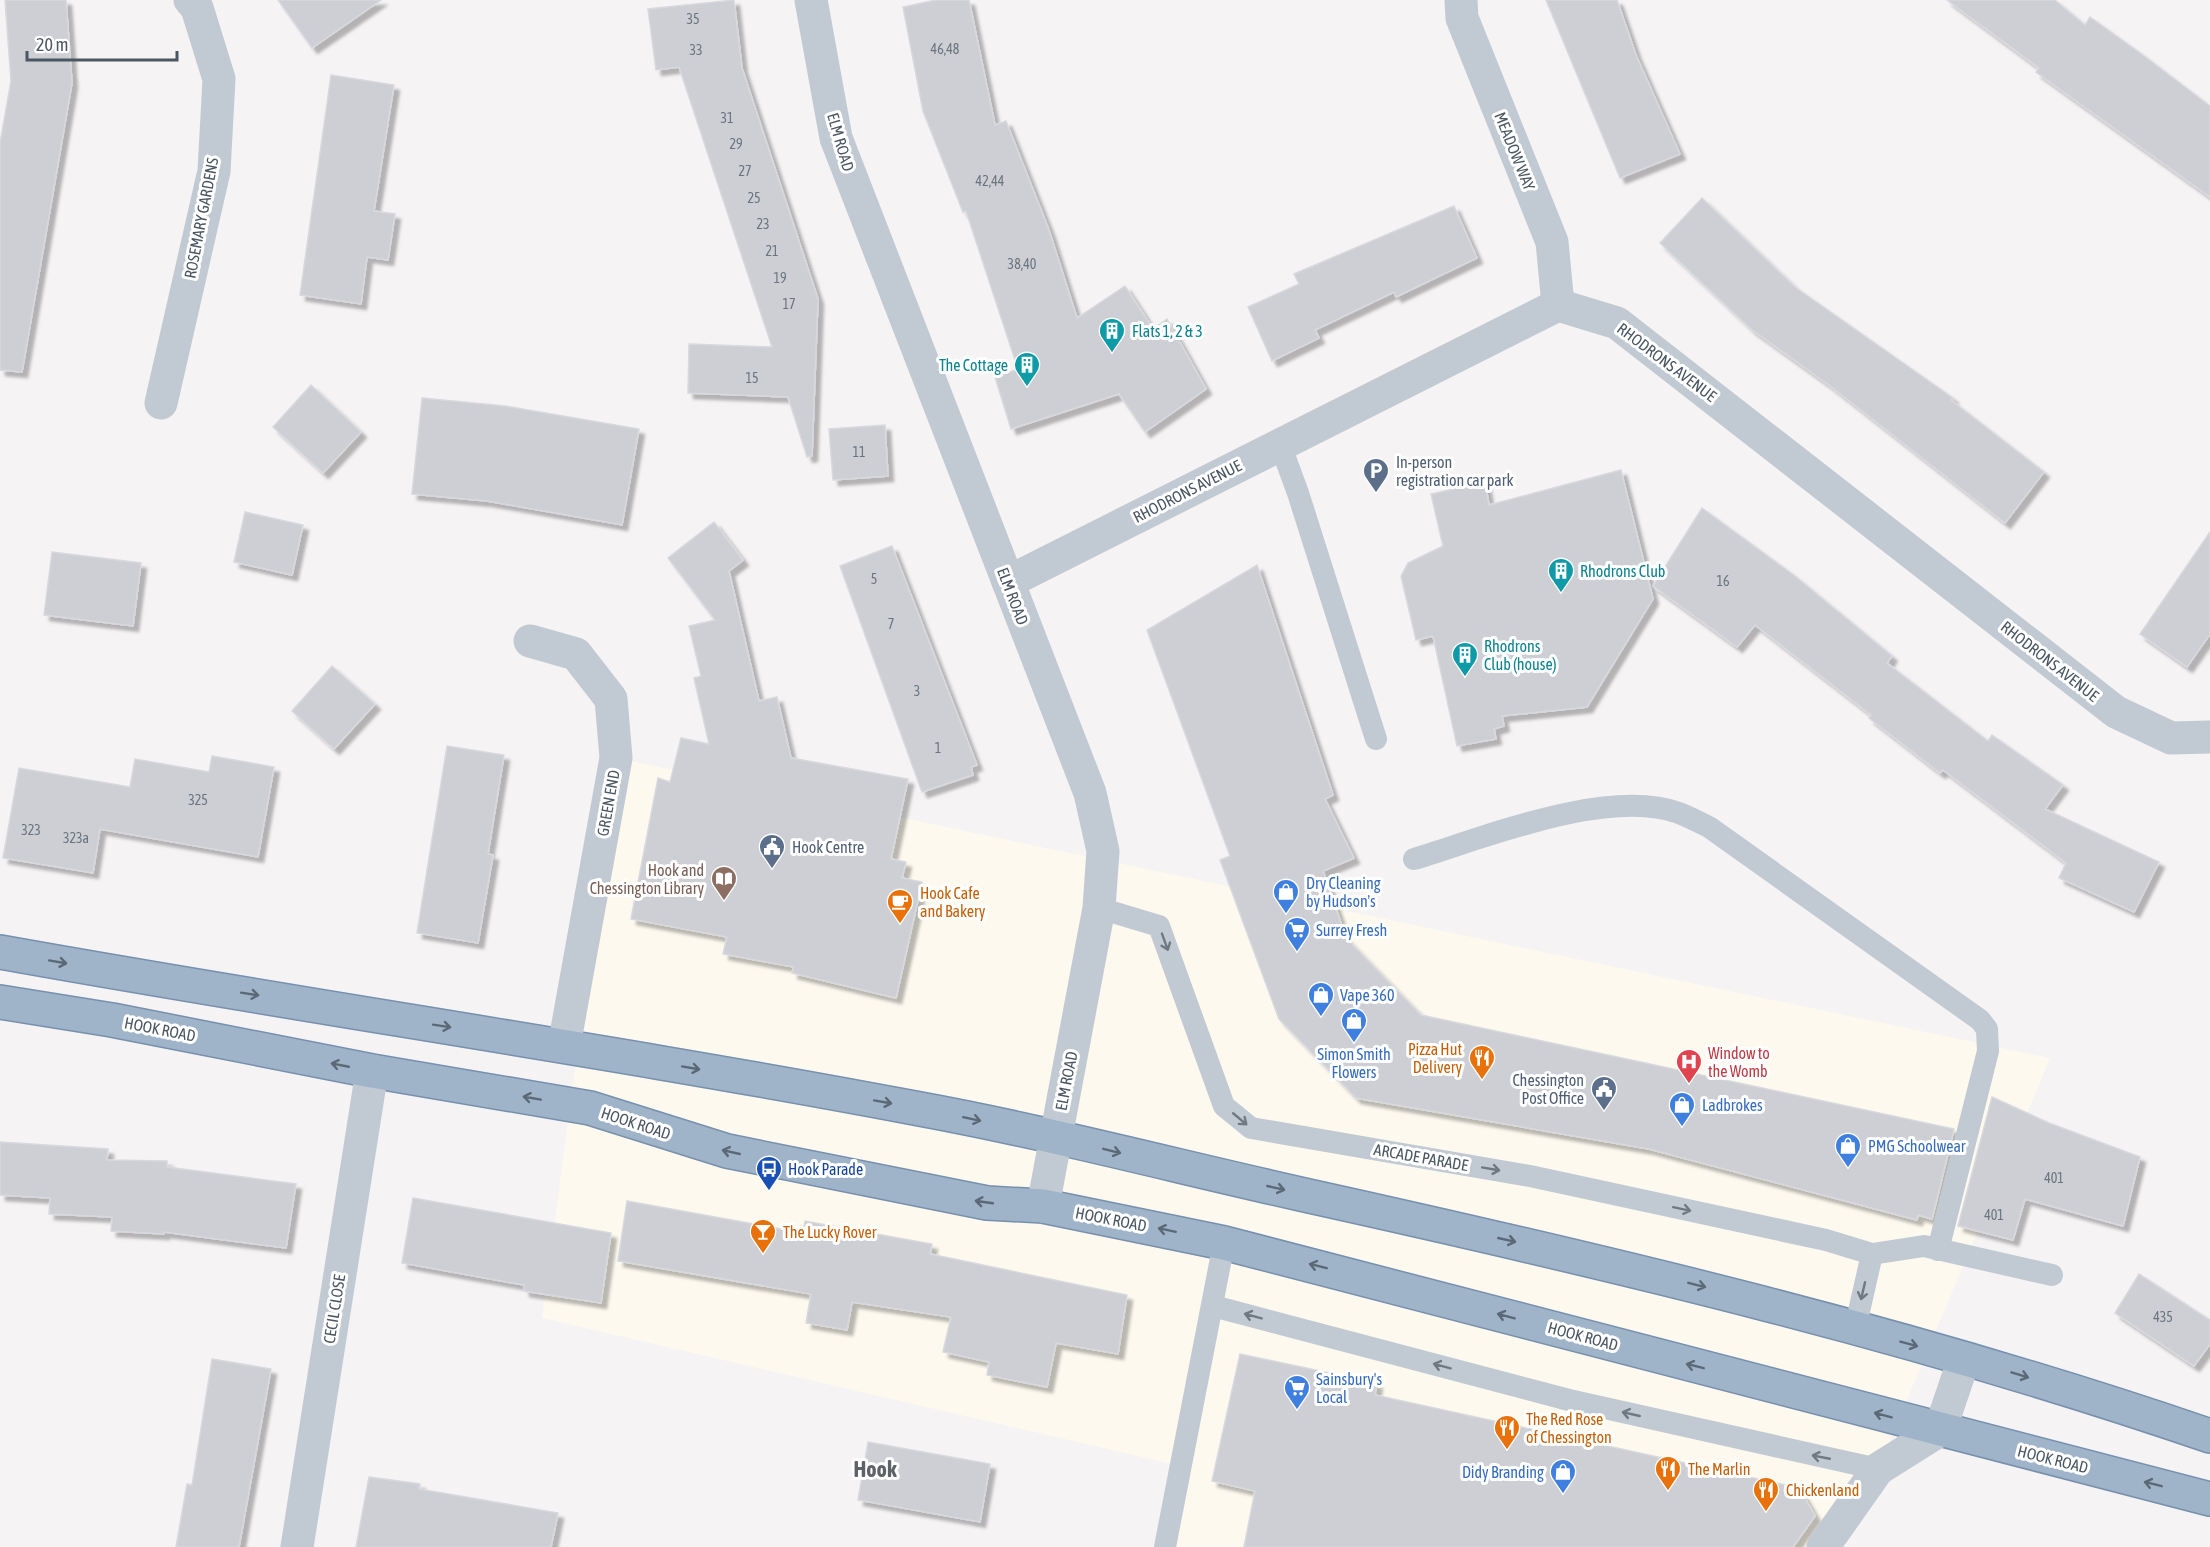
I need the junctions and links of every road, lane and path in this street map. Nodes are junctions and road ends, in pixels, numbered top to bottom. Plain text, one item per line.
1 (190, 0) edge
2 (812, 0) edge
3 (1461, 0) edge
4 (1558, 306) junction
5 (161, 403) dead end
6 (1280, 444) junction
7 (1008, 582) junction
8 (530, 641) dead end
9 (2210, 737) edge
10 (1376, 739) dead end
11 (1414, 859) dead end
12 (1099, 908) junction
13 (0, 952) edge
14 (0, 1002) edge
15 (564, 1046) junction
16 (372, 1071) junction
17 (1056, 1137) junction
18 (1043, 1206) junction
19 (1224, 1243) junction
20 (1938, 1250) junction
21 (1872, 1254) junction
22 (2052, 1275) dead end
23 (1214, 1305) junction
24 (1855, 1329) junction
25 (1964, 1359) junction
26 (1940, 1430) junction
27 (2210, 1436) edge
28 (1878, 1469) junction
29 (2210, 1498) edge
30 (297, 1547) edge
31 (1165, 1547) edge
32 (1823, 1547) edge

1 - 5 street, ROSEMARY GARDENS
2 - 7 street, ELM ROAD
3 - 4 street, MEADOW WAY
4 - 6 street, RHODRONS AVENUE
4 - 9 street, RHODRONS AVENUE
6 - 7 street, RHODRONS AVENUE
6 - 10 lane
7 - 12 street, ELM ROAD
8 - 15 street, GREEN END
11 - 20 lane
12 - 17 street, ELM ROAD
12 -> 21 lane, ARCADE PARADE
13 -> 15 highway
16 -> 14 highway, HOOK ROAD
15 -> 17 highway
18 -> 16 highway, HOOK ROAD
16 - 30 street, CECIL CLOSE
17 - 18 street, ELM ROAD
17 -> 24 highway
19 -> 18 highway, HOOK ROAD
19 - 23 lane
26 -> 19 highway, HOOK ROAD
20 - 21 lane
20 - 22 lane
21 -> 24 lane
28 -> 23 lane
23 - 31 lane
24 -> 25 highway
25 - 26 street
25 -> 27 highway
26 - 28 street
29 -> 26 highway, HOOK ROAD
28 - 32 street

